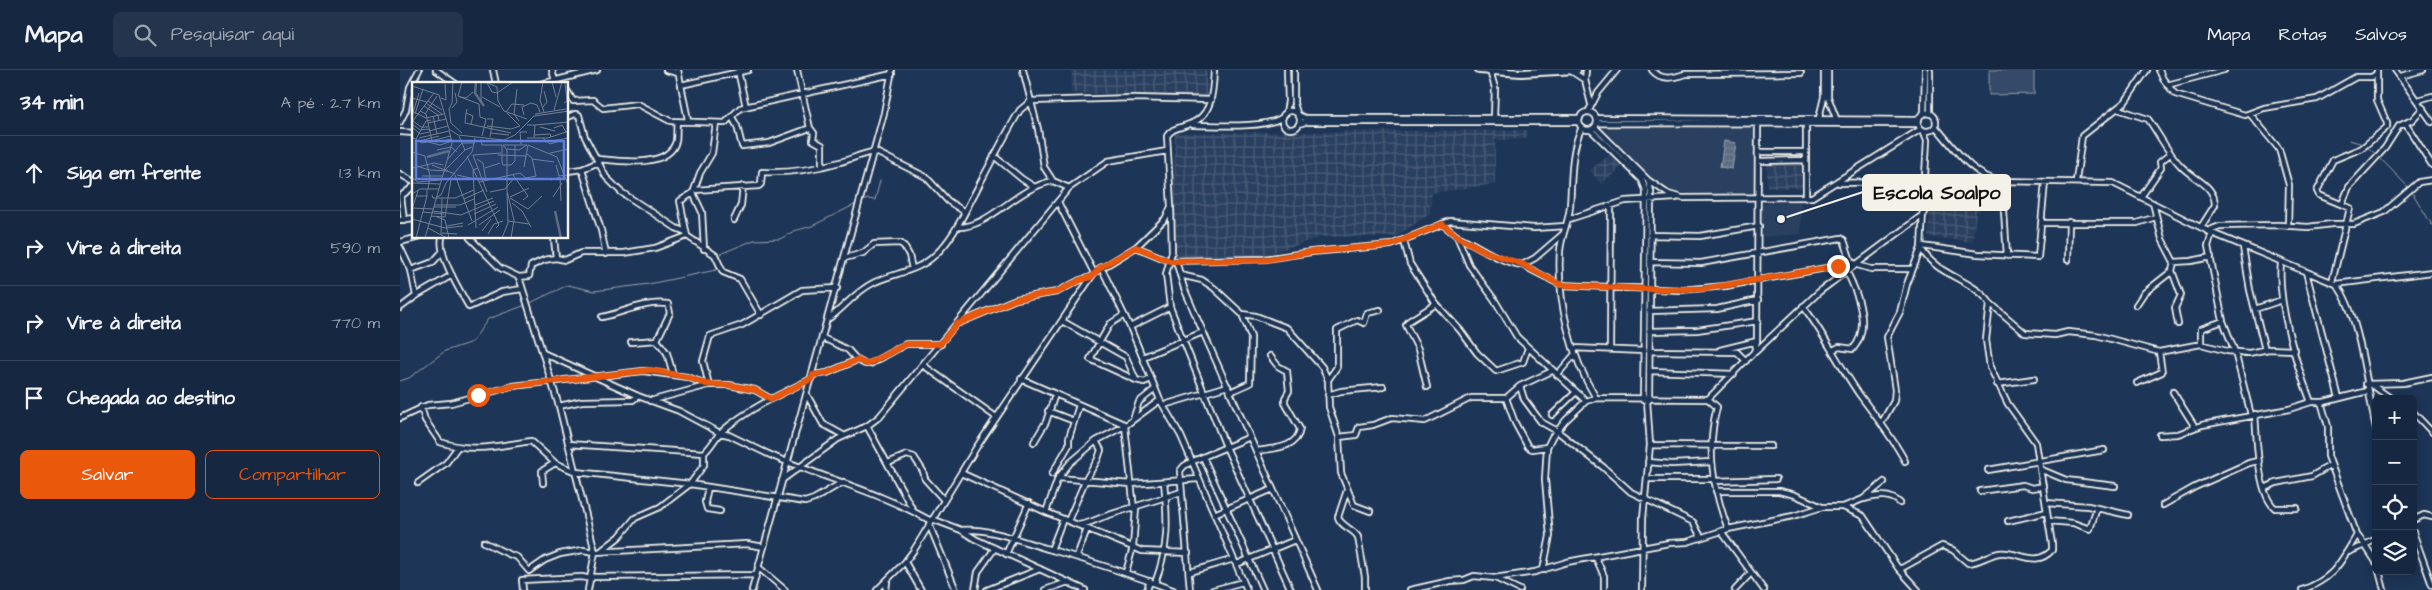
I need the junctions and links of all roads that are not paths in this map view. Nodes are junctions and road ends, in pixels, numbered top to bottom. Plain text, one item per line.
1 (419, 70) edge
2 (552, 70) edge
3 (597, 70) edge
4 (666, 70) edge
5 (748, 70) edge
6 (797, 70) edge
7 (1023, 70) edge
8 (1214, 70) edge
9 (1287, 70) edge
10 (1294, 70) edge
11 (1479, 70) edge
12 (1574, 70) edge
13 (1586, 70) edge
14 (1652, 70) edge
15 (1925, 70) edge
16 (1930, 70) edge
17 (2147, 70) edge
18 (2159, 70) edge
19 (2224, 70) edge
20 (2395, 70) edge
21 (2423, 70) edge
22 (439, 71) edge
23 (678, 71) edge
24 (738, 71) edge
25 (1490, 71) junction
26 (1614, 71) edge
27 (1826, 71) edge
28 (892, 72) edge
29 (1685, 72) edge
30 (1765, 72) edge
31 (2377, 72) edge
32 (1801, 73) dead end
33 (2401, 76) junction
34 (1585, 80) junction
35 (414, 82) edge
36 (453, 82) edge
37 (551, 82) edge
38 (562, 82) edge
39 (412, 85) edge
40 (2167, 85) junction
41 (681, 86) junction
42 (400, 94) edge
43 (408, 94) junction
44 (569, 94) edge
45 (803, 95) junction
46 (2432, 96) edge
47 (1211, 100) junction
48 (2418, 100) junction
49 (1031, 101) junction
50 (1591, 104) junction
51 (746, 107) junction
52 (2423, 108) junction
53 (2118, 109) junction
54 (1588, 112) junction
55 (1297, 114) junction
56 (1927, 114) junction
57 (2250, 114) junction
58 (1284, 115) junction
59 (569, 117) edge
60 (732, 117) junction
61 (1494, 118) junction
62 (1819, 118) junction
63 (1836, 118) junction
64 (688, 120) junction
65 (1580, 120) junction
66 (1276, 121) junction
67 (400, 122) edge
68 (677, 122) junction
69 (2432, 122) edge
70 (716, 123) junction
71 (1758, 123) junction
72 (1806, 123) junction
73 (2405, 123) junction
74 (1299, 124) junction
75 (1595, 124) junction
76 (1284, 125) junction
77 (1186, 126) junction
78 (1920, 126) junction
79 (1582, 127) junction
80 (810, 128) junction
81 (1934, 128) junction
82 (1927, 140) junction
83 (1167, 151) junction
84 (874, 152) junction
85 (1759, 152) junction
86 (1806, 152) junction
87 (2170, 154) junction
88 (994, 156) junction
89 (599, 160) junction
90 (1806, 160) junction
91 (1759, 161) junction
92 (2432, 165) edge
93 (822, 166) junction
94 (582, 169) junction
95 (569, 171) edge
96 (400, 174) edge
97 (1052, 180) junction
98 (1648, 180) junction
99 (1926, 180) junction
100 (1992, 180) junction
101 (2432, 180) edge
102 (2002, 181) junction
103 (2076, 181) junction
104 (2045, 182) junction
105 (412, 183) edge
106 (1837, 183) junction
107 (412, 186) edge
108 (743, 186) junction
109 (1033, 186) junction
110 (1069, 188) junction
111 (693, 191) junction
112 (2141, 197) junction
113 (1649, 198) junction
114 (1682, 198) junction
115 (1759, 198) junction
116 (1806, 198) junction
117 (1058, 202) junction
118 (2153, 203) junction
119 (2342, 204) junction
120 (1611, 206) junction
121 (1171, 207) junction
122 (965, 212) junction
123 (1924, 214) junction
124 (2156, 217) junction
125 (1569, 219) junction
126 (402, 220) edge
127 (734, 220) dead end
128 (2069, 222) junction
129 (2041, 223) junction
130 (1442, 224) junction
131 (1648, 225) junction
132 (2347, 225) junction
133 (1566, 226) junction
134 (1758, 226) junction
135 (2288, 226) junction
136 (957, 227) junction
137 (2201, 227) junction
138 (2207, 230) junction
139 (2212, 233) junction
140 (686, 234) junction
141 (1563, 234) junction
142 (1650, 235) junction
143 (1457, 236) junction
144 (442, 239) edge
145 (471, 239) edge
146 (554, 239) edge
147 (1404, 241) junction
148 (1648, 242) junction
149 (400, 247) edge
150 (1136, 247) junction
151 (1921, 247) junction
152 (2243, 247) junction
153 (704, 249) junction
154 (443, 251) junction
155 (1648, 252) junction
156 (1758, 253) junction
157 (606, 254) junction
158 (2007, 256) junction
159 (2211, 257) junction
160 (556, 258) junction
161 (845, 258) junction
162 (2068, 260) dead end
163 (1170, 261) junction
164 (1176, 261) junction
165 (1650, 262) junction
166 (2174, 262) junction
167 (2281, 263) junction
168 (1522, 264) junction
169 (1854, 264) junction
170 (1101, 267) junction
171 (912, 269) junction
172 (1912, 269) junction
173 (411, 270) junction
174 (1648, 270) junction
175 (1846, 270) junction
176 (2172, 271) junction
177 (2306, 272) junction
178 (2432, 272) edge
179 (452, 275) junction
180 (1092, 275) junction
181 (1180, 275) junction
182 (519, 277) junction
183 (1758, 279) junction
184 (2334, 283) junction
185 (1561, 285) junction
186 (837, 288) junction
187 (1609, 288) junction
188 (522, 289) junction
189 (1647, 289) junction
190 (416, 296) junction
191 (1647, 296) junction
192 (1758, 300) junction
193 (2282, 300) junction
194 (1990, 303) junction
195 (1436, 304) junction
196 (2136, 305) dead end
197 (1803, 306) junction
198 (1170, 307) junction
199 (400, 308) edge
200 (2255, 309) junction
201 (1380, 310) dead end
202 (1649, 311) junction
203 (1242, 314) junction
204 (761, 315) junction
205 (1124, 315) junction
206 (602, 317) dead end
207 (828, 319) junction
208 (1062, 321) junction
209 (1647, 321) junction
210 (1758, 321) junction
211 (2223, 322) junction
212 (957, 324) junction
213 (2178, 324) dead end
214 (1130, 328) junction
215 (1649, 331) junction
216 (1204, 332) junction
217 (823, 338) junction
218 (657, 340) junction
219 (1183, 340) junction
220 (1646, 340) junction
221 (1099, 341) junction
222 (1757, 341) junction
223 (631, 342) dead end
224 (940, 344) junction
225 (2201, 344) junction
226 (1528, 348) junction
227 (1573, 348) junction
228 (1610, 349) junction
229 (1719, 350) junction
230 (1833, 350) junction
231 (2265, 350) junction
232 (2295, 350) junction
233 (1646, 351) junction
234 (1754, 352) junction
235 (2158, 352) junction
236 (2235, 352) junction
237 (543, 353) junction
238 (1575, 354) junction
239 (1270, 356) dead end
240 (1143, 357) junction
241 (857, 360) junction
242 (1646, 360) junction
243 (1746, 361) junction
244 (923, 365) junction
245 (1648, 371) junction
246 (1555, 373) junction
247 (673, 374) junction
248 (1734, 374) junction
249 (598, 377) junction
250 (812, 377) junction
251 (2432, 377) edge
252 (1021, 379) junction
253 (1151, 379) junction
254 (2034, 379) dead end
255 (1136, 380) junction
256 (1328, 380) junction
257 (1646, 380) junction
258 (552, 382) junction
259 (2136, 383) dead end
260 (1997, 384) junction
261 (2369, 384) junction
262 (709, 385) junction
263 (1228, 386) junction
264 (1427, 386) dead end
265 (1520, 386) junction
266 (1383, 387) dead end
267 (1155, 389) junction
268 (2368, 391) junction
269 (1230, 392) junction
270 (1576, 392) junction
271 (2173, 392) dead end
272 (1204, 393) junction
273 (1055, 394) junction
274 (807, 395) junction
275 (1328, 395) junction
276 (2386, 395) edge
277 (638, 396) junction
278 (1506, 398) junction
279 (1596, 398) junction
280 (2339, 398) junction
281 (771, 399) junction
282 (1647, 400) junction
283 (1708, 400) junction
284 (650, 401) junction
285 (1586, 401) junction
286 (1162, 402) junction
287 (2311, 402) junction
288 (2321, 402) junction
289 (1079, 405) junction
290 (559, 406) junction
291 (421, 407) junction
292 (2372, 410) edge
293 (1048, 411) junction
294 (1552, 415) dead end
295 (2253, 415) junction
296 (2417, 416) edge
297 (996, 417) junction
298 (400, 418) edge
299 (1132, 420) junction
300 (1074, 421) junction
301 (1882, 422) junction
302 (867, 426) junction
303 (1125, 426) junction
304 (2195, 427) junction
305 (1557, 431) junction
306 (2432, 432) edge
307 (720, 434) junction
308 (2160, 435) dead end
309 (843, 436) junction
310 (1250, 437) junction
311 (1339, 437) junction
312 (1096, 441) junction
313 (1034, 442) dead end
314 (568, 444) junction
315 (1650, 445) junction
316 (1226, 446) junction
317 (1712, 446) junction
318 (1771, 446) dead end
319 (1547, 447) junction
320 (457, 448) junction
321 (2104, 450) dead end
322 (1257, 451) junction
323 (704, 453) junction
324 (1203, 457) junction
325 (2041, 460) junction
326 (1905, 461) dead end
327 (2258, 461) junction
328 (788, 462) junction
329 (1191, 462) junction
330 (1648, 462) junction
331 (1711, 462) junction
332 (555, 463) junction
333 (888, 464) junction
334 (2331, 465) junction
335 (800, 466) junction
336 (1988, 470) dead end
337 (2042, 470) junction
338 (576, 472) junction
339 (960, 473) junction
340 (1052, 474) dead end
341 (1058, 478) junction
342 (1647, 479) junction
343 (1776, 479) dead end
344 (781, 480) junction
345 (1198, 480) junction
346 (1714, 480) junction
347 (1085, 481) junction
348 (843, 482) junction
349 (1164, 482) junction
350 (1180, 482) junction
351 (1884, 482) dead end
352 (418, 483) dead end
353 (543, 483) dead end
354 (690, 484) junction
355 (1131, 484) junction
356 (2044, 486) junction
357 (2115, 486) dead end
358 (708, 487) junction
359 (2265, 488) junction
360 (1273, 489) junction
361 (1347, 490) junction
362 (1716, 491) junction
363 (1980, 491) dead end
364 (1181, 492) junction
365 (778, 497) junction
366 (1166, 497) junction
367 (1645, 498) junction
368 (1250, 499) junction
369 (1863, 499) junction
370 (944, 500) junction
371 (1029, 503) junction
372 (1900, 503) dead end
373 (2046, 503) junction
374 (2164, 505) dead end
375 (1822, 507) junction
376 (1843, 507) junction
377 (1135, 508) junction
378 (2097, 508) junction
379 (2297, 508) dead end
380 (1227, 509) junction
381 (720, 511) dead end
382 (913, 511) junction
383 (1370, 511) dead end
384 (1046, 512) junction
385 (2047, 512) junction
386 (1214, 514) junction
387 (2128, 515) dead end
388 (2432, 517) edge
389 (2417, 518) edge
390 (1065, 520) junction
391 (931, 521) junction
392 (2008, 521) dead end
393 (2048, 522) junction
394 (1077, 525) junction
395 (1087, 529) junction
396 (1728, 529) junction
397 (961, 530) junction
398 (1722, 532) junction
399 (2357, 535) junction
400 (1701, 537) junction
401 (1012, 538) junction
402 (1295, 540) junction
403 (2372, 541) edge
404 (484, 542) dead end
405 (2417, 543) edge
406 (2365, 545) junction
407 (764, 547) junction
408 (1132, 547) junction
409 (995, 548) junction
410 (1643, 548) junction
411 (1051, 550) junction
412 (1273, 550) junction
413 (598, 552) junction
414 (1165, 552) junction
415 (1188, 553) junction
416 (2346, 553) junction
417 (1006, 554) junction
418 (1076, 556) junction
419 (2372, 556) edge
420 (1596, 558) junction
421 (1234, 559) junction
422 (1249, 560) junction
423 (905, 562) junction
424 (1237, 564) junction
425 (758, 567) junction
426 (1898, 568) junction
427 (1040, 569) junction
428 (1543, 570) junction
429 (1126, 572) junction
430 (1190, 572) junction
431 (1751, 573) junction
432 (756, 575) junction
433 (2380, 575) edge
434 (592, 578) junction
435 (1494, 578) junction
436 (887, 582) junction
437 (1068, 582) junction
438 (1152, 582) junction
439 (1243, 582) junction
440 (2432, 585) edge
441 (523, 590) edge
442 (588, 590) edge
443 (752, 590) edge
444 (785, 590) edge
445 (877, 590) edge
446 (886, 590) edge
447 (921, 590) edge
448 (956, 590) edge
449 (975, 590) edge
450 (987, 590) edge
451 (1045, 590) edge
452 (1085, 590) edge
453 (1147, 590) edge
454 (1173, 590) edge
455 (1190, 590) edge
456 (1213, 590) edge
457 (1247, 590) edge
458 (1263, 590) edge
459 (1291, 590) edge
460 (1318, 590) edge
461 (1365, 590) edge
462 (1410, 590) edge
463 (1520, 590) edge
464 (1604, 590) edge
465 (1642, 590) edge
466 (1735, 590) edge
467 (1764, 590) edge
468 (1918, 590) edge
469 (2302, 590) edge
470 (2384, 590) edge

1 - 35 street
2 - 37 street
3 - 38 street
4 - 23 street
5 - 24 street
6 - 45 street
7 - 49 street
8 - 47 street
9 - 58 street
10 - 55 street
11 - 25 highway
12 - 25 highway
12 - 34 street
13 - 34 street
14 - 29 street
15 - 56 street
16 - 56 street
17 - 53 street
18 - 40 street
19 - 40 street
20 - 33 street
21 - 33 street
22 - 36 street
23 - 41 street
24 - 41 street
24 - 51 street
25 - 61 street
26 - 50 street
27 - 62 street
27 - 63 street
28 - 45 street
28 - 84 street
29 - 30 street
30 - 32 street
31 - 57 street
31 - 119 street
33 - 48 street
34 - 50 street
37 - 38 street
39 - 43 street
40 - 57 street
41 - 64 street
42 - 43 street
43 - 67 street
44 - 68 street
45 - 51 street
45 - 80 street
46 - 48 street
47 - 49 street
47 - 77 street
48 - 52 street
49 - 88 street
49 - 97 street
50 - 54 street
51 - 60 street
52 - 69 street
52 - 73 street
53 - 87 street
53 - 103 street
54 - 65 street
54 - 75 street
55 - 58 street
55 - 61 street
55 - 74 street
56 - 78 street
56 - 81 street
57 - 135 street
58 - 66 street
58 - 76 street
59 - 89 street
60 - 70 street
60 - 80 street
61 - 65 street
62 - 63 street
62 - 75 street
63 - 78 street
64 - 68 street
64 - 70 street
65 - 74 street
65 - 79 street
66 - 76 street
66 - 77 street
68 - 89 street
70 - 111 street
71 - 72 street
71 - 75 street
71 - 85 street
72 - 78 street
72 - 86 street
73 - 92 street
73 - 119 street
74 - 76 street
75 - 79 street
75 - 98 street
75 - 113 street
77 - 83 street
78 - 81 street
78 - 82 street
78 - 106 street
79 - 125 street
80 - 93 street
81 - 82 street
81 - 100 street
82 - 99 street
83 - 110 street
83 - 121 street
84 - 93 street
84 - 122 street
84 - 161 street
85 - 86 street
85 - 91 street
86 - 90 street
87 - 112 street
87 - 137 street
88 - 109 street
88 - 122 street
89 - 94 street
89 - 140 street
90 - 91 street
90 - 116 street
91 - 115 street
93 - 108 street
94 - 95 street
94 - 157 street
96 - 105 street
97 - 109 street
97 - 110 street
98 - 113 street
98 - 114 street
99 - 100 street
99 - 106 street
99 - 123 street
100 - 102 street
101 - 132 street
102 - 104 street
102 - 158 street
103 - 104 street
103 - 112 street
104 - 129 street
106 - 116 street
107 - 126 street
108 - 111 street
108 - 127 street
109 - 136 street
110 - 117 street
111 - 140 street
111 - 153 street
112 - 118 street
113 - 114 street
113 - 120 street
113 - 131 street
114 - 115 street
115 - 116 street
115 - 134 street
117 - 180 street
117 - 212 street
118 - 124 street
118 - 137 street
119 - 132 street
120 - 125 street
120 - 187 street
121 - 150 street
121 - 163 street
122 - 136 street
123 - 151 street
123 - 169 street
124 - 128 street
124 - 166 street
125 - 133 street
128 - 129 street
128 - 162 street
129 - 158 street
130 - 133 street
130 - 143 street
130 - 147 street
131 - 142 street
131 - 148 street
132 - 135 street
132 - 184 street
133 - 141 street
134 - 142 street
134 - 156 street
135 - 138 street
136 - 171 street
137 - 138 street
138 - 139 street
139 - 152 street
139 - 159 street
140 - 153 street
140 - 157 street
141 - 168 street
141 - 185 street
142 - 148 street
143 - 168 street
143 - 226 street
144 - 154 street
145 - 182 street
146 - 160 street
147 - 164 street
147 - 195 street
148 - 155 street
149 - 173 street
150 - 163 street
150 - 170 street
151 - 158 street
151 - 172 street
151 - 194 street
152 - 167 street
152 - 200 street
153 - 204 street
154 - 173 street
154 - 179 street
155 - 165 street
155 - 174 street
156 - 165 street
156 - 169 street
156 - 183 street
157 - 160 street
159 - 166 street
159 - 211 street
160 - 182 street
161 - 171 street
161 - 186 street
163 - 164 street
163 - 198 street
164 - 181 street
165 - 174 street
166 - 176 street
167 - 177 street
167 - 193 street
168 - 185 street
169 - 172 street
169 - 175 street
169 - 183 street
170 - 180 street
170 - 205 street
171 - 207 street
172 - 301 street
173 - 190 street
174 - 189 street
175 - 197 street
175 - 230 street
176 - 196 street
176 - 213 street
177 - 184 street
177 - 280 street
178 - 184 street
179 - 188 street
179 - 190 street
180 - 208 street
180 - 212 street
181 - 203 street
181 - 216 street
182 - 188 street
183 - 189 street
183 - 192 street
184 - 261 street
185 - 187 street
185 - 227 street
186 - 204 street
186 - 207 street
187 - 189 street
187 - 228 street
188 - 237 street
189 - 191 street
190 - 199 street
191 - 202 street
191 - 209 street
192 - 202 street
192 - 210 street
193 - 200 street
193 - 232 street
194 - 235 street
194 - 260 street
195 - 226 street
195 - 264 street
197 - 230 street
197 - 234 street
198 - 214 street
198 - 219 street
200 - 231 street
201 - 256 street
202 - 209 street
203 - 256 street
203 - 269 street
204 - 262 street
205 - 214 street
205 - 221 street
206 - 218 street
207 - 217 street
208 - 221 street
208 - 252 street
209 - 215 street
209 - 220 street
210 - 215 street
210 - 222 street
211 - 225 street
211 - 236 street
212 - 224 street
214 - 240 street
215 - 220 street
216 - 219 street
216 - 263 street
217 - 241 street
217 - 250 street
218 - 223 street
218 - 247 street
219 - 240 street
219 - 272 street
220 - 233 street
221 - 255 street
221 - 255 street
222 - 229 street
222 - 234 street
224 - 241 street
224 - 244 street
225 - 235 street
225 - 236 street
226 - 246 street
227 - 228 street
227 - 238 street
228 - 233 street
229 - 233 street
229 - 243 street
230 - 301 street
231 - 232 street
231 - 236 street
232 - 287 street
233 - 242 street
234 - 243 street
235 - 259 street
236 - 295 street
237 - 249 street
237 - 258 street
238 - 246 street
238 - 279 street
239 - 322 street
240 - 253 street
241 - 250 street
242 - 245 street
242 - 257 street
243 - 248 street
244 - 297 street
244 - 302 street
245 - 248 street
245 - 257 street
246 - 265 street
246 - 270 street
247 - 249 street
247 - 262 street
248 - 283 street
249 - 258 street
249 - 277 street
250 - 274 street
250 - 281 street
251 - 261 street
252 - 273 street
252 - 297 street
253 - 255 street
253 - 267 street
254 - 260 street
256 - 275 street
257 - 282 street
258 - 290 street
258 - 291 street
260 - 325 street
261 - 268 street
261 - 276 street
262 - 281 street
262 - 284 street
263 - 269 street
263 - 272 street
265 - 278 street
265 - 305 street
266 - 275 street
267 - 286 street
267 - 299 street
268 - 280 street
268 - 292 street
269 - 310 street
270 - 285 street
270 - 294 street
271 - 304 street
272 - 286 street
272 - 316 street
273 - 289 street
273 - 293 street
274 - 309 street
274 - 328 street
275 - 311 street
277 - 284 street
277 - 290 street
278 - 311 street
278 - 319 street
279 - 282 street
279 - 285 street
280 - 288 street
281 - 307 street
282 - 283 street
282 - 315 street
283 - 317 street
284 - 307 street
285 - 305 street
286 - 299 street
286 - 329 street
287 - 288 street
287 - 295 street
288 - 334 street
289 - 300 street
289 - 303 street
290 - 314 street
291 - 298 street
291 - 320 street
293 - 300 street
293 - 313 street
295 - 304 street
295 - 327 street
296 - 306 street
297 - 339 street
299 - 303 street
300 - 340 street
301 - 326 street
302 - 309 street
302 - 333 street
303 - 312 street
303 - 355 street
304 - 308 street
305 - 319 street
305 - 367 street
307 - 323 street
307 - 328 street
309 - 335 street
310 - 316 street
310 - 322 street
311 - 361 street
312 - 341 street
312 - 347 street
314 - 323 street
314 - 338 street
315 - 317 street
315 - 330 street
316 - 324 street
316 - 368 street
317 - 318 street
317 - 331 street
319 - 428 street
320 - 332 street
320 - 352 street
321 - 325 street
322 - 360 street
323 - 354 street
324 - 329 street
324 - 380 street
325 - 336 street
325 - 337 street
327 - 359 street
327 - 374 street
328 - 335 street
328 - 344 street
329 - 345 street
329 - 350 street
330 - 331 street
330 - 342 street
331 - 346 street
332 - 338 street
332 - 353 street
333 - 370 street
333 - 382 street
334 - 359 street
334 - 399 street
335 - 344 street
335 - 348 street
337 - 356 street
337 - 357 street
338 - 354 street
338 - 413 street
339 - 370 street
339 - 371 street
341 - 347 street
341 - 384 street
342 - 346 street
342 - 367 street
343 - 346 street
344 - 365 street
345 - 350 street
345 - 386 street
346 - 362 street
347 - 355 street
347 - 390 street
348 - 365 street
348 - 382 street
349 - 350 street
349 - 355 street
349 - 366 street
350 - 364 street
351 - 369 street
354 - 358 street
354 - 413 street
355 - 377 street
356 - 363 street
356 - 373 street
358 - 365 street
358 - 381 street
359 - 379 street
360 - 368 street
360 - 402 street
361 - 383 street
361 - 461 street
362 - 375 street
362 - 396 street
364 - 366 street
364 - 415 street
365 - 407 street
366 - 377 street
366 - 414 street
367 - 400 street
367 - 410 street
368 - 380 street
368 - 412 street
369 - 372 street
369 - 376 street
370 - 391 street
371 - 384 street
371 - 401 street
373 - 378 street
373 - 385 street
375 - 376 street
375 - 396 street
376 - 426 street
377 - 394 street
377 - 408 street
378 - 387 street
378 - 393 street
380 - 386 street
380 - 422 street
382 - 391 street
384 - 390 street
385 - 392 street
385 - 393 street
386 - 421 street
388 - 389 street
390 - 394 street
390 - 411 street
391 - 397 street
391 - 423 street
391 - 448 street
393 - 426 street
394 - 395 street
395 - 408 street
395 - 418 street
396 - 398 street
397 - 401 street
397 - 409 street
398 - 400 street
398 - 431 street
399 - 406 street
399 - 416 street
400 - 410 street
401 - 411 street
401 - 417 street
402 - 412 street
402 - 460 street
403 - 406 street
404 - 413 street
405 - 440 street
406 - 416 street
406 - 419 street
407 - 413 street
407 - 425 street
408 - 414 street
408 - 429 street
409 - 417 street
409 - 449 street
410 - 420 street
410 - 465 street
411 - 418 street
412 - 422 street
412 - 459 street
413 - 434 street
414 - 415 street
414 - 438 street
415 - 430 street
416 - 469 street
417 - 427 street
418 - 429 street
420 - 428 street
420 - 464 street
421 - 424 street
421 - 430 street
422 - 424 street
422 - 458 street
423 - 436 street
423 - 447 street
424 - 439 street
425 - 432 street
425 - 444 street
426 - 468 street
427 - 437 street
427 - 450 street
428 - 435 street
429 - 438 street
430 - 455 street
431 - 466 street
431 - 467 street
432 - 434 street
432 - 443 street
433 - 470 street
434 - 441 street
434 - 442 street
435 - 462 street
435 - 463 street
436 - 445 street
436 - 446 street
437 - 451 street
437 - 452 street
438 - 453 street
438 - 454 street
439 - 456 street
439 - 457 street

